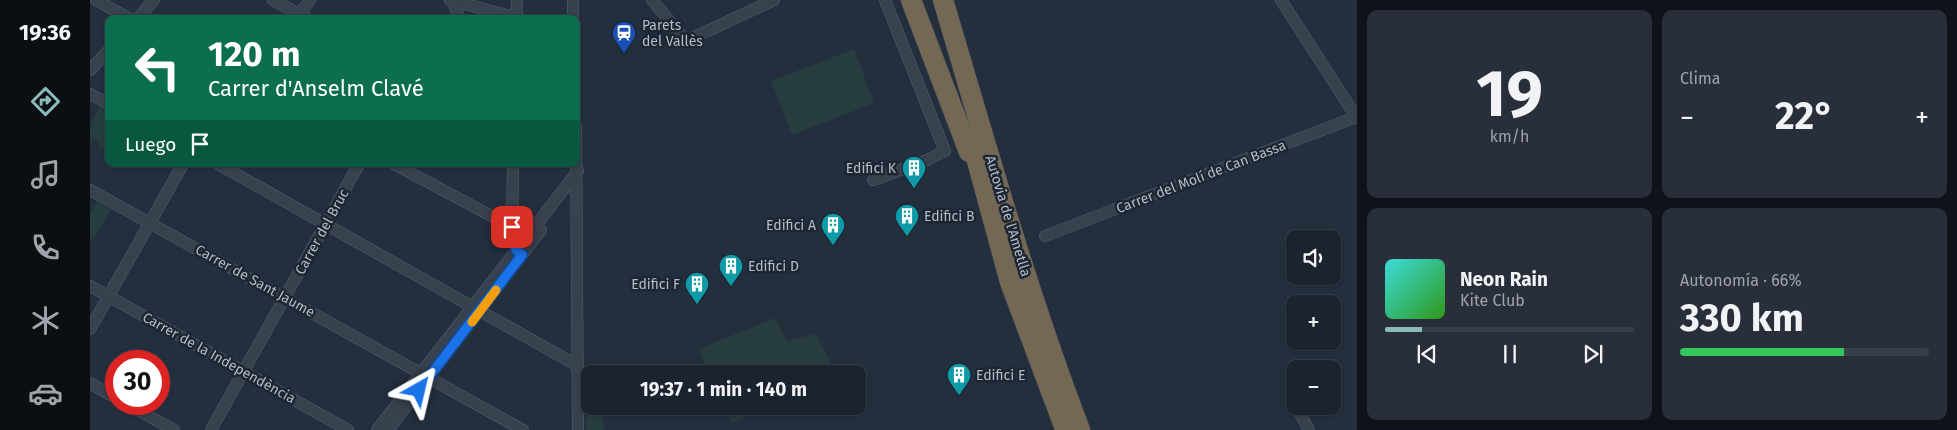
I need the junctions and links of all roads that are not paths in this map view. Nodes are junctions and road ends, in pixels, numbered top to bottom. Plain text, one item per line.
1 (96, 0) edge
2 (154, 0) edge
3 (273, 0) edge
4 (310, 0) edge
5 (451, 0) edge
6 (517, 0) edge
7 (573, 0) edge
8 (652, 0) edge
9 (774, 0) edge
10 (885, 0) edge
11 (911, 0) edge
12 (930, 0) edge
13 (943, 0) edge
14 (952, 0) edge
15 (1281, 0) edge
16 (123, 15) edge
17 (141, 15) edge
18 (298, 15) edge
19 (302, 15) edge
20 (458, 15) edge
21 (507, 15) edge
22 (518, 15) edge
23 (573, 15) edge
24 (105, 54) edge
25 (90, 70) edge
26 (90, 94) edge
27 (105, 102) edge
28 (1357, 118) edge
29 (984, 163) junction
30 (181, 167) edge
31 (223, 167) edge
32 (357, 167) edge
33 (400, 167) edge
34 (513, 167) edge
35 (578, 167) edge
36 (578, 176) junction
37 (874, 180) dead end
38 (90, 190) edge
39 (149, 223) junction
40 (326, 224) junction
41 (512, 227) junction
42 (1045, 236) dead end
43 (519, 253) junction
44 (1010, 282) junction
45 (90, 286) edge
46 (108, 296) junction
47 (286, 298) junction
48 (477, 308) junction
49 (90, 329) edge
50 (578, 366) junction
51 (244, 372) junction
52 (424, 375) junction
53 (90, 384) edge
54 (105, 392) edge
55 (146, 415) edge
56 (1301, 415) edge
57 (174, 430) edge
58 (211, 430) edge
59 (348, 430) edge
60 (377, 430) edge
61 (388, 430) edge
62 (524, 430) edge
63 (578, 430) edge
64 (1055, 430) edge
65 (1065, 430) edge
66 (1080, 430) edge
67 (1309, 430) edge

1 - 16 street
2 - 17 street
3 - 18 street
4 - 19 street
5 - 20 street
5 - 21 street
6 - 22 street
7 - 23 street
8 - 9 street
10 - 37 street
11 - 29 highway
12 - 29 highway, Autovia de l'Ametlla
13 - 29 highway, Autovia de l'Ametlla
14 - 29 highway
15 - 28 street
24 - 25 street
26 - 27 street
28 - 42 street, Carrer del Molí de Can Bassa
29 - 44 highway, Autovia de l'Ametlla
29 - 66 highway, Autovia de l'Ametlla
30 - 39 street
31 - 40 street
32 - 40 street, Carrer del Bruc
33 - 41 street
34 - 41 street
35 - 36 street
36 - 43 street
36 - 50 street
38 - 39 street, Carrer de Sant Jaume
39 - 46 street
39 - 47 street, Carrer de Sant Jaume
40 - 47 street, Carrer del Bruc
40 - 48 street
41 - 43 street
43 - 48 street
44 - 64 highway
44 - 65 highway, Autovia de l'Ametlla
45 - 46 street, Carrer de la Independència
46 - 49 street
46 - 51 street, Carrer de la Independència
47 - 51 street, Carrer del Bruc
47 - 52 street, Carrer de Sant Jaume
48 - 50 street
48 - 52 street
50 - 63 street
51 - 58 street, Carrer del Bruc
51 - 59 street, Carrer de la Independència
52 - 60 street
52 - 61 street
52 - 62 street, Carrer de Sant Jaume
53 - 54 street
55 - 57 street
56 - 67 street

